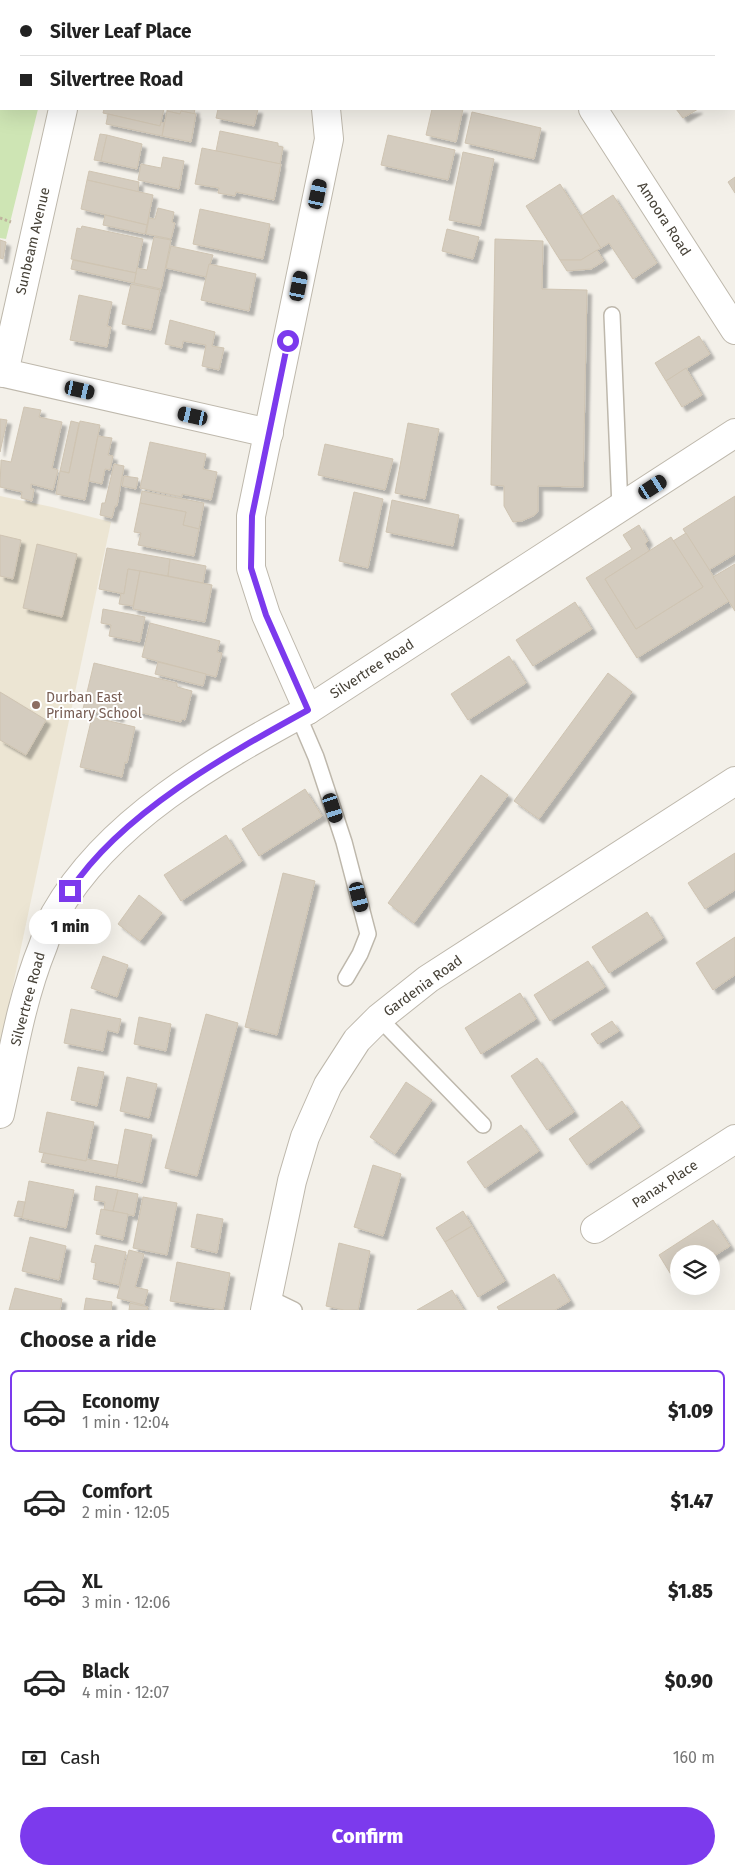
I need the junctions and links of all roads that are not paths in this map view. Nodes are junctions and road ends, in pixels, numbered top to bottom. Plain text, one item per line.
1 (63, 110) edge
2 (326, 110) edge
3 (594, 110) edge
4 (612, 315) dead end
5 (735, 330) edge
6 (2, 372) edge
7 (269, 433) junction
8 (735, 433) edge
9 (620, 508) junction
10 (303, 712) junction
11 (735, 782) edge
12 (346, 978) dead end
13 (378, 1018) junction
14 (0, 1114) edge
15 (483, 1125) dead end
16 (735, 1140) edge
17 (595, 1229) dead end
18 (266, 1304) edge
19 (294, 1310) edge

1 - 6 street, Sunbeam Avenue
2 - 7 street
3 - 5 street, Amoora Road
4 - 9 lane
6 - 7 street
7 - 10 street
8 - 9 street, Silvertree Road
9 - 10 street, Silvertree Road
10 - 12 lane
10 - 14 street, Silvertree Road
11 - 13 street, Gardenia Road
13 - 15 lane
13 - 18 street, Gardenia Road
16 - 17 street, Panax Place
18 - 19 lane

